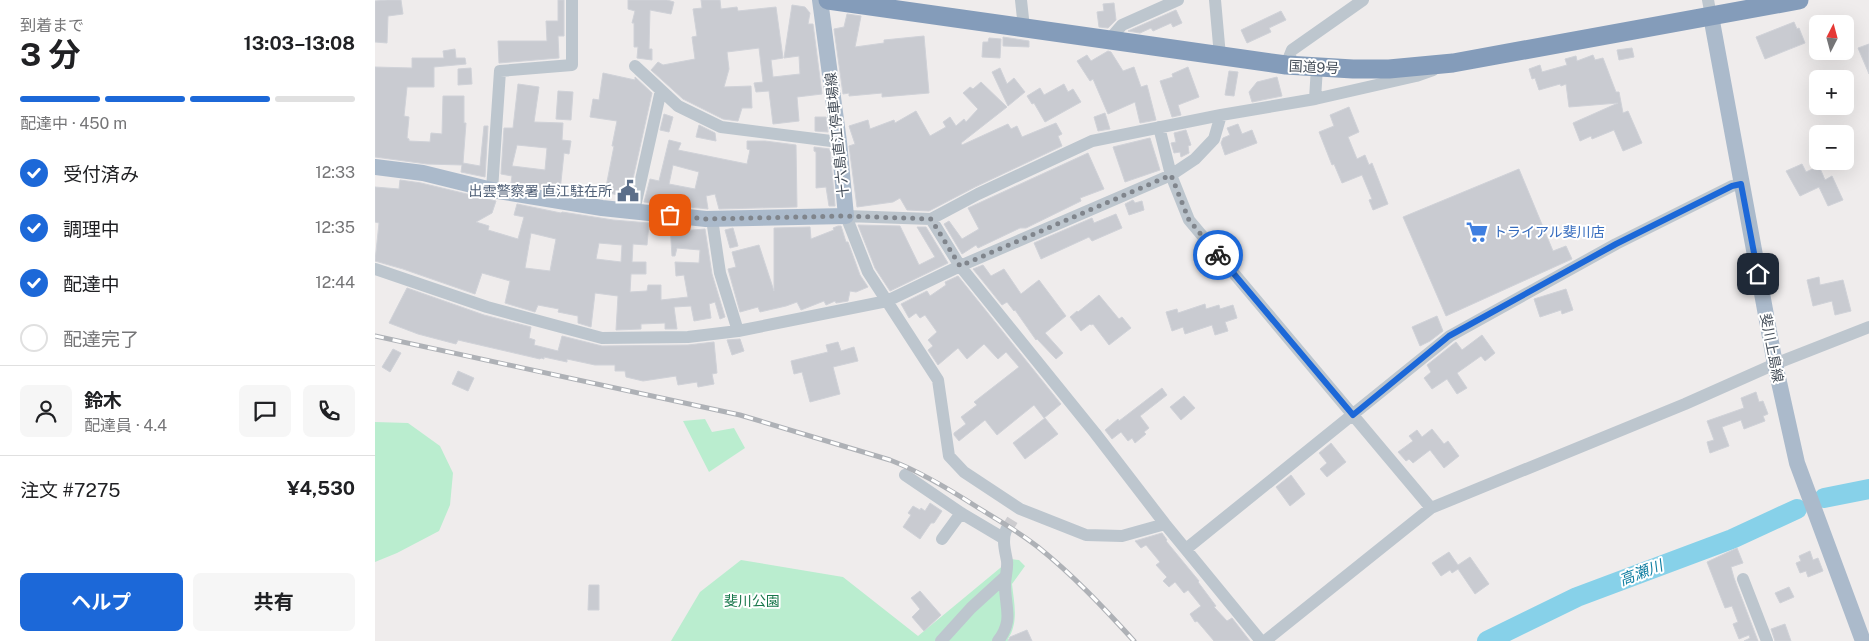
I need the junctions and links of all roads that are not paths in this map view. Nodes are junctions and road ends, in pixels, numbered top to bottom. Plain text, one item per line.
1 (572, 0) edge
2 (820, 0) edge
3 (828, 0) edge
4 (1021, 0) edge
5 (1178, 0) edge
6 (1215, 0) edge
7 (1363, 0) edge
8 (1799, 0) edge
9 (1709, 8) edge
10 (1024, 28) junction
11 (1109, 40) junction
12 (1220, 56) junction
13 (1453, 63) junction
14 (1286, 65) junction
15 (635, 66) dead end
16 (1317, 67) junction
17 (661, 90) junction
18 (1315, 99) junction
19 (1221, 115) junction
20 (1159, 128) junction
21 (839, 142) junction
22 (375, 167) edge
23 (1171, 175) junction
24 (1741, 184) junction
25 (492, 190) junction
26 (634, 211) junction
27 (846, 216) junction
28 (712, 219) junction
29 (931, 219) junction
30 (960, 266) junction
31 (375, 269) edge
32 (887, 301) junction
33 (1869, 327) edge
34 (738, 330) junction
35 (1775, 364) junction
36 (1353, 415) junction
37 (905, 475) dead end
38 (1431, 508) junction
39 (961, 513) junction
40 (1165, 524) junction
41 (942, 538) dead end
42 (1186, 549) junction
43 (1006, 576) junction
44 (1743, 579) dead end
45 (941, 641) edge
46 (998, 641) edge
47 (1261, 641) edge
48 (1265, 641) edge
49 (1767, 641) edge
50 (1863, 641) edge

1 - 25 street
2 - 21 main road, 十六島直江停車場線
3 - 10 highway, 国道9号
4 - 10 street
5 - 11 street
6 - 12 street
7 - 14 street
8 - 9 highway, 国道9号
9 - 13 highway, 国道9号
9 - 24 main road, 斐川上島線
10 - 11 highway, 国道9号
11 - 12 highway, 国道9号
12 - 14 highway, 国道9号
13 - 16 highway, 国道9号
13 - 18 street
14 - 16 highway, 国道9号
15 - 17 street
16 - 18 street
17 - 21 street
17 - 26 street
18 - 19 street
19 - 20 street
19 - 23 street
20 - 23 street
20 - 29 street
21 - 27 main road, 十六島直江停車場線
22 - 25 main road, 十六島直江停車場線
23 - 30 street
23 - 36 street
24 - 35 main road, 斐川上島線
24 - 36 street
25 - 26 main road, 十六島直江停車場線
26 - 28 main road, 十六島直江停車場線
27 - 28 main road, 十六島直江停車場線
27 - 29 street
27 - 32 street
28 - 34 street
29 - 30 street
30 - 32 street
30 - 40 street
31 - 34 street
32 - 34 street
32 - 40 street
33 - 35 street
35 - 38 street
35 - 50 main road, 斐川上島線
36 - 38 street
36 - 42 street
37 - 39 street
38 - 48 street
39 - 41 street
39 - 43 street
40 - 42 street
42 - 47 street
43 - 45 street
43 - 46 street
44 - 49 street

